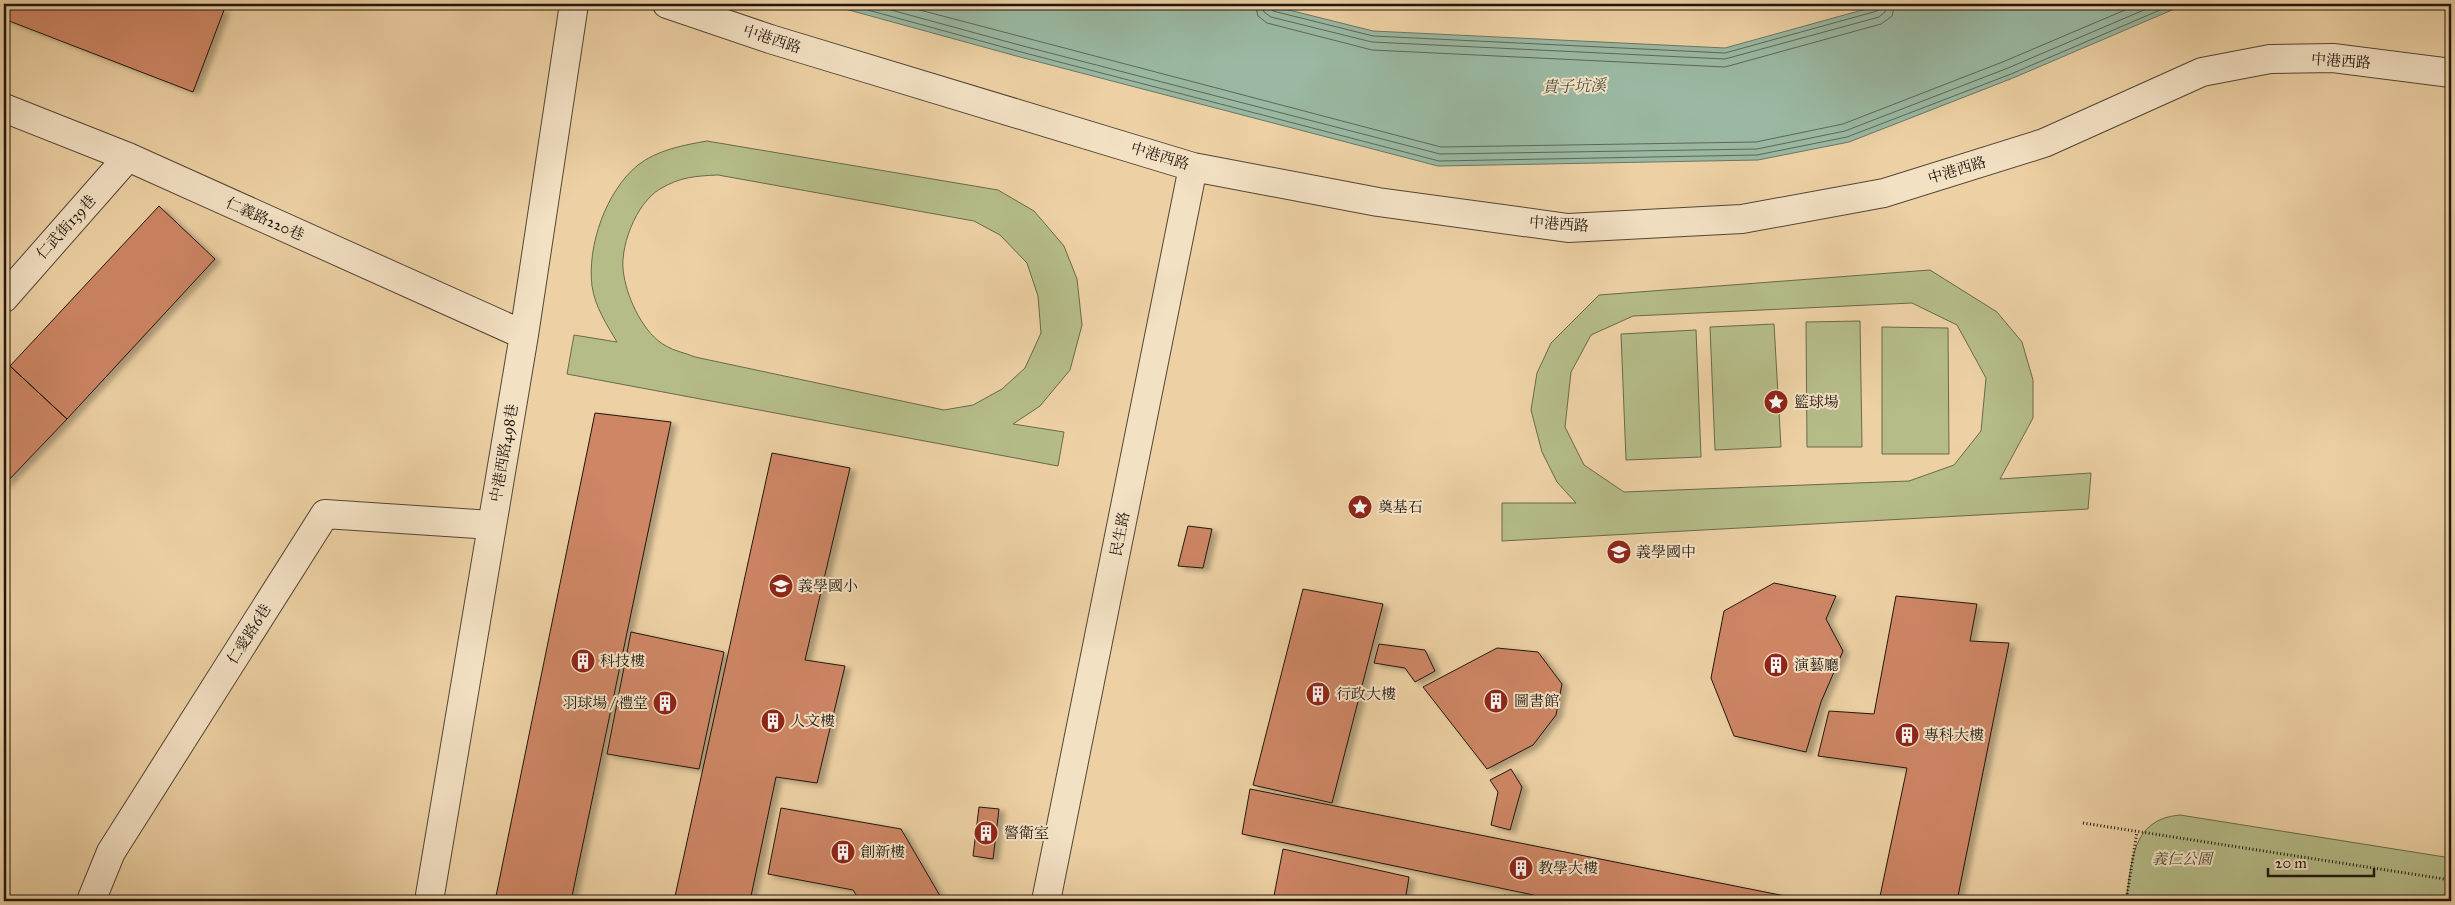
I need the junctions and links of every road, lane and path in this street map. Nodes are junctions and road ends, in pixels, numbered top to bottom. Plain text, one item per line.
1 (574, 4) edge
2 (668, 4) edge
3 (2451, 73) edge
4 (4, 108) edge
5 (128, 157) junction
6 (1194, 167) junction
7 (4, 298) edge
8 (524, 335) junction
9 (492, 525) junction
10 (2083, 823) dead end
11 (2137, 832) junction
12 (2451, 880) edge
13 (90, 901) edge
14 (429, 901) edge
15 (1046, 901) edge
16 (2126, 901) edge

1 - 8 street, 中港西路498巷
2 - 6 street, 中港西路
3 - 6 street, 中港西路
4 - 5 street, 仁義路220巷
5 - 7 street, 仁武街139巷
5 - 8 street, 仁義路220巷
6 - 15 street, 民生路
8 - 9 street, 中港西路498巷
9 - 13 street, 仁愛路6巷
9 - 14 street, 中港西路498巷
10 - 11 path
11 - 12 path
11 - 16 path

